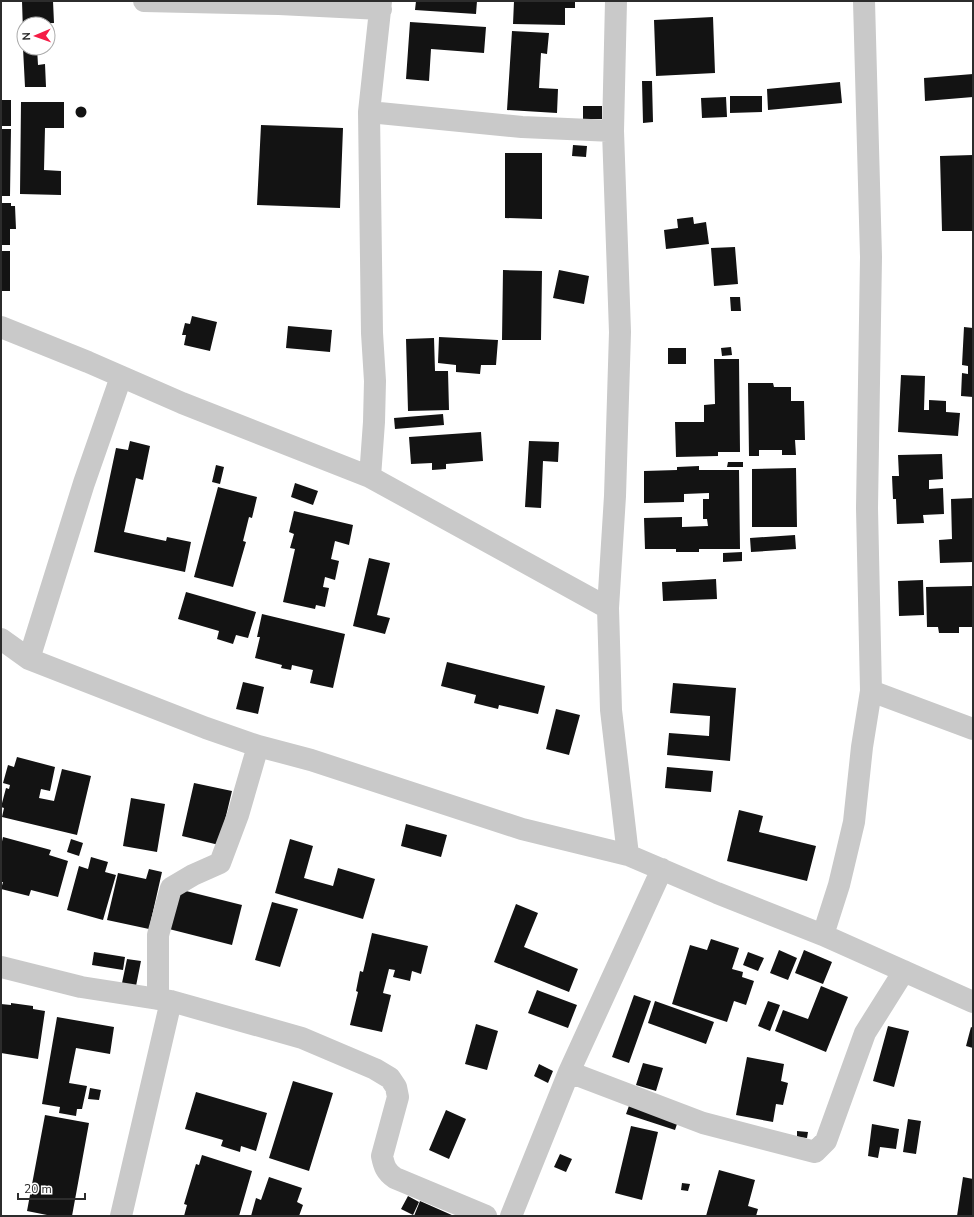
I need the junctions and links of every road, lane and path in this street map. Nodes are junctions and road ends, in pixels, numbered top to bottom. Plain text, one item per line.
1 (144, 1) edge
2 (616, 1) edge
3 (864, 1) edge
4 (381, 5) edge
5 (369, 112) junction
6 (613, 132) junction
7 (1, 327) edge
8 (121, 377) junction
9 (370, 477) junction
10 (608, 608) junction
11 (1, 639) edge
12 (29, 659) junction
13 (871, 691) junction
14 (973, 729) edge
15 (258, 746) junction
16 (628, 855) junction
17 (662, 869) junction
18 (824, 935) junction
19 (1, 967) edge
20 (904, 971) junction
21 (165, 1000) junction
22 (973, 1002) edge
23 (569, 1072) junction
24 (121, 1216) edge
25 (486, 1216) edge
26 (511, 1216) edge

1 - 4 street
2 - 6 street
3 - 13 street
4 - 5 street
5 - 6 street
5 - 9 street
6 - 10 street
7 - 8 street
8 - 9 street
8 - 12 street
9 - 10 street
10 - 16 street
11 - 12 street
12 - 15 street
13 - 14 street
13 - 18 street
15 - 16 street
15 - 21 street
16 - 17 street
17 - 18 street
17 - 23 street
18 - 20 street
19 - 21 street
20 - 22 street
20 - 23 street
21 - 24 street
21 - 25 street
23 - 26 street

